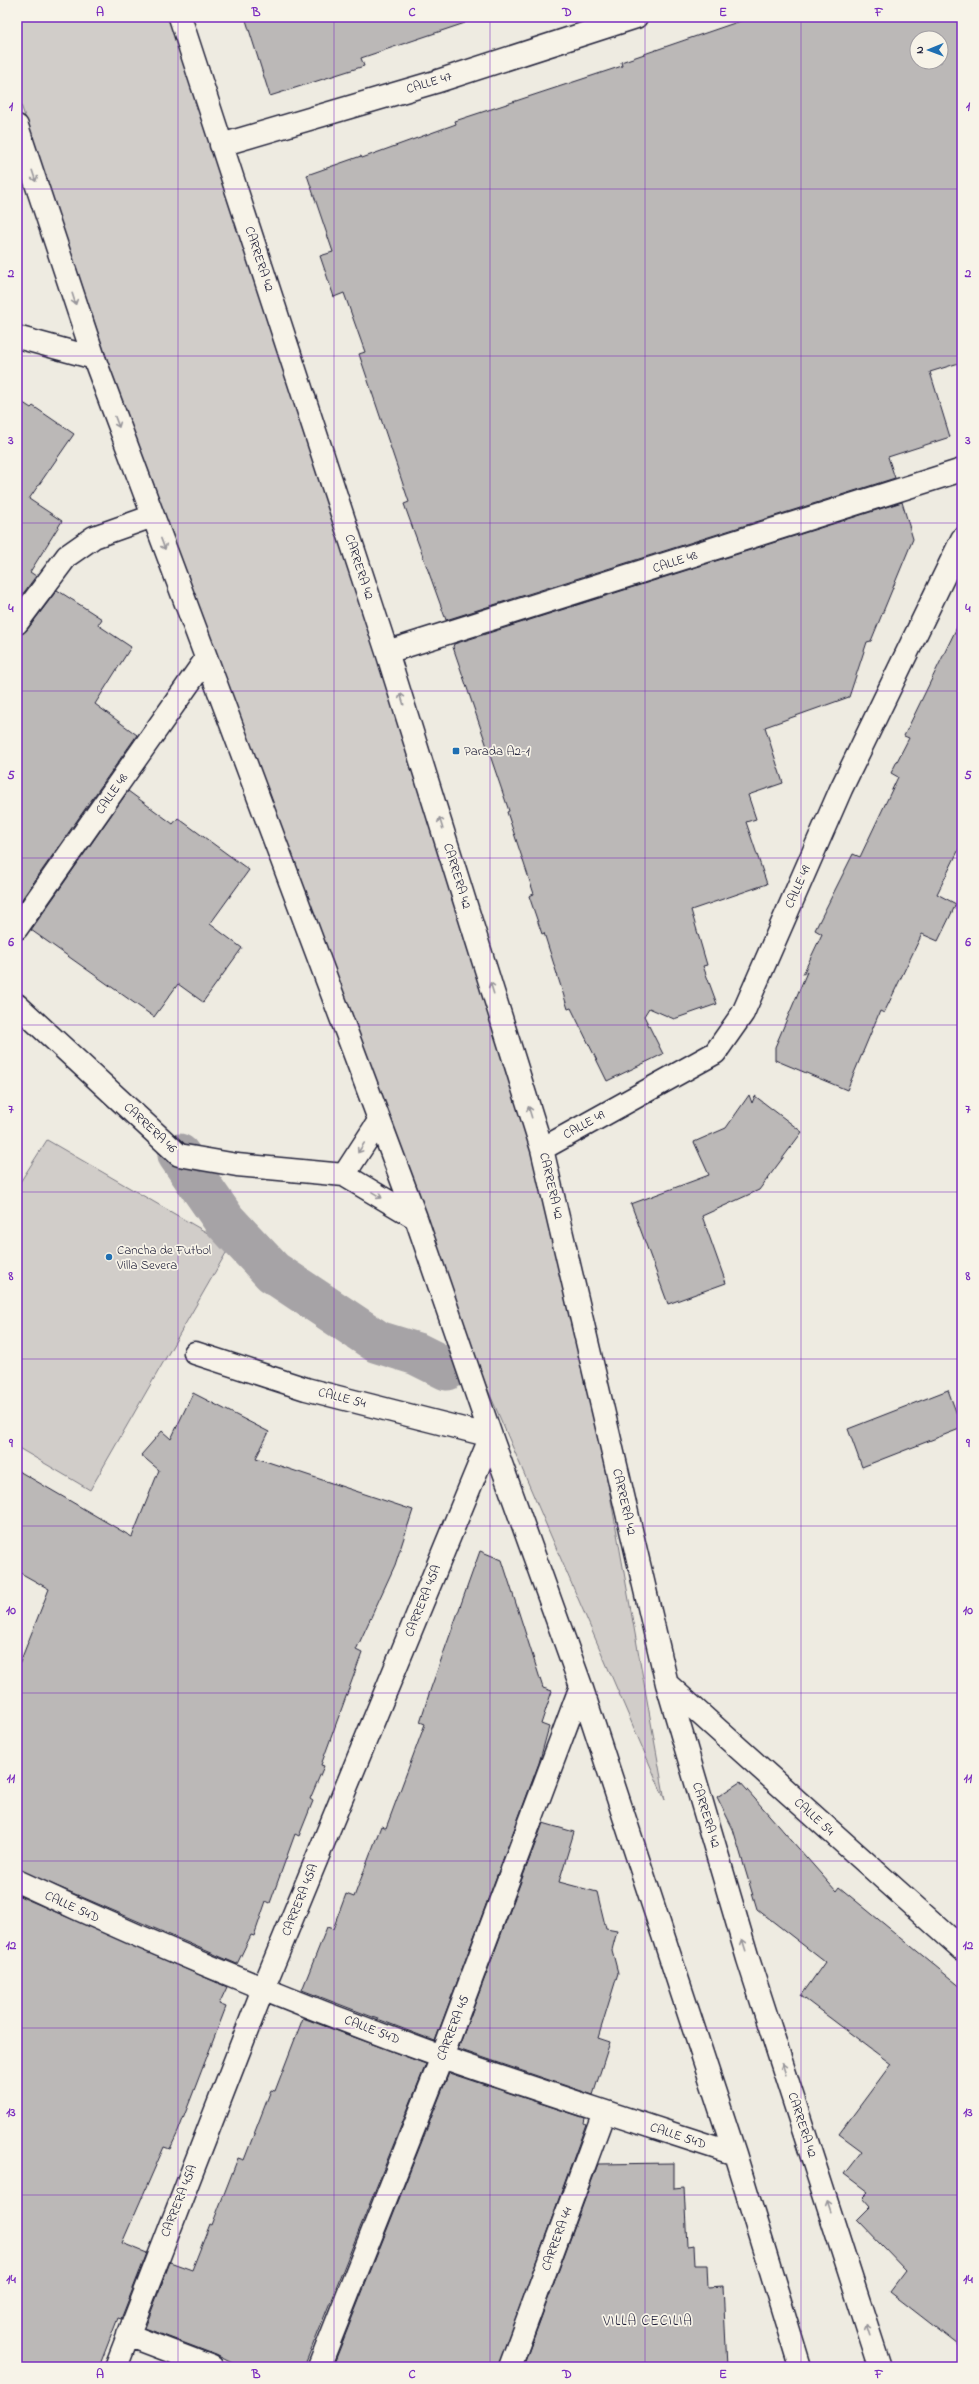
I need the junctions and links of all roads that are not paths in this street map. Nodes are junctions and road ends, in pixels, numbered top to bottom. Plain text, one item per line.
1 (180, 17) edge
2 (636, 17) edge
3 (17, 126) edge
4 (221, 145) junction
5 (17, 337) edge
6 (94, 358) junction
7 (962, 470) edge
8 (153, 516) junction
9 (962, 539) edge
10 (17, 623) edge
11 (387, 652) junction
12 (206, 659) junction
13 (17, 928) edge
14 (17, 1005) edge
15 (378, 1121) junction
16 (542, 1149) junction
17 (344, 1175) junction
18 (416, 1218) junction
19 (194, 1353) dead end
20 (491, 1436) junction
21 (667, 1684) junction
22 (581, 1686) junction
23 (17, 1882) edge
24 (962, 1949) edge
25 (263, 1989) junction
26 (442, 2057) junction
27 (604, 2112) junction
28 (735, 2154) junction
29 (128, 2334) junction
30 (116, 2367) edge
31 (212, 2367) edge
32 (319, 2367) edge
33 (510, 2367) edge
34 (800, 2367) edge
35 (880, 2367) edge

1 - 4 street, CARRERA 42
2 - 4 street, CALLE 47
3 -> 6 street
4 - 11 street, CARRERA 42
5 - 6 street
6 -> 8 street
7 - 11 street, CALLE 48
8 - 10 street
8 -> 12 street
9 - 16 street, CALLE 49
16 -> 11 street, CARRERA 42
12 - 13 street, CALLE 48
12 - 15 street
14 - 17 street, CARRERA 46
15 -> 17 street
15 - 18 street
16 - 21 street, CARRERA 42
17 -> 18 street, CARRERA 46
18 - 20 street
19 - 20 street, CALLE 54
20 - 22 street
20 - 25 street, CARRERA 45A
21 - 24 street, CALLE 54
35 -> 21 street, CARRERA 42
22 - 26 street, CARRERA 45
22 - 28 street
23 - 25 street, CALLE 54D
25 - 26 street, CALLE 54D
25 - 29 street, CARRERA 45A
26 - 27 street, CALLE 54D
26 - 32 street, CARRERA 45
27 - 28 street, CALLE 54D
27 - 33 street, CARRERA 44
28 - 34 street
29 - 30 street, CARRERA 45A
29 - 31 street

